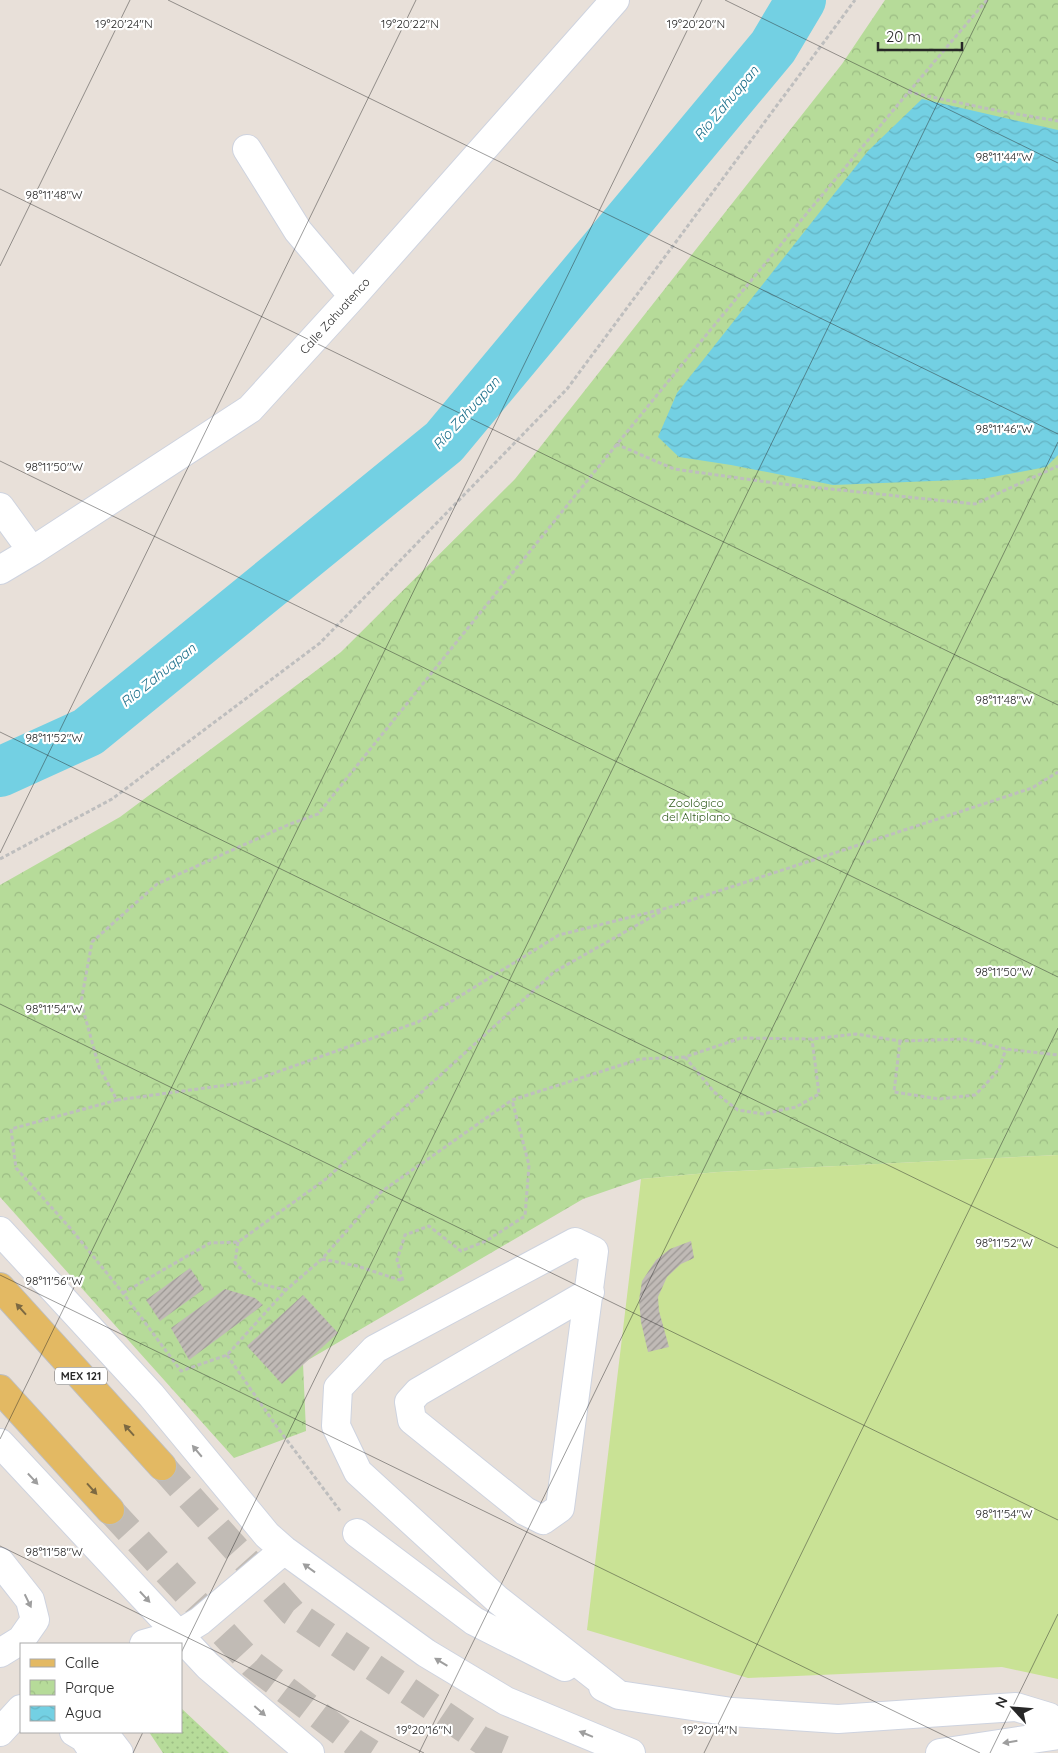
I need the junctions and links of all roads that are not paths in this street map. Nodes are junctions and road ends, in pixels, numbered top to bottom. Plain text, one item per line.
1 (615, 0) edge
2 (247, 149) dead end
3 (353, 296) junction
4 (0, 507) edge
5 (32, 551) junction
6 (0, 570) edge
7 (0, 1230) edge
8 (0, 1287) edge
9 (590, 1292) junction
10 (0, 1389) edge
11 (0, 1443) edge
12 (162, 1466) tunnel mouth
13 (110, 1510) tunnel mouth
14 (357, 1533) road end
15 (284, 1550) junction
16 (0, 1562) edge
17 (179, 1634) junction
18 (148, 1643) edge
19 (16, 1646) edge
20 (619, 1694) junction
21 (20, 1710) edge
22 (1058, 1726) edge
23 (20, 1729) edge
24 (0, 1732) edge
25 (76, 1733) edge
26 (104, 1733) edge
27 (1058, 1735) edge
28 (0, 1748) edge
29 (94, 1753) edge
30 (119, 1753) edge
31 (310, 1753) edge
32 (631, 1753) edge
33 (940, 1753) edge

1 - 3 street, Calle Zahuatenco
2 - 3 street
3 - 5 street, Calle Zahuatenco
4 - 5 street
5 - 6 street, Calle Zahuatenco
15 -> 7 street
12 -> 8 main road, MEX 121
9 - 9 street
9 - 20 street
10 -> 13 main road
11 -> 17 street
14 - 20 street
15 - 17 street
32 -> 15 street
16 -> 19 street
17 - 18 street
17 -> 31 street
20 - 22 street
21 - 24 street
23 - 28 street
25 - 29 street
26 - 30 street
27 -> 33 street

